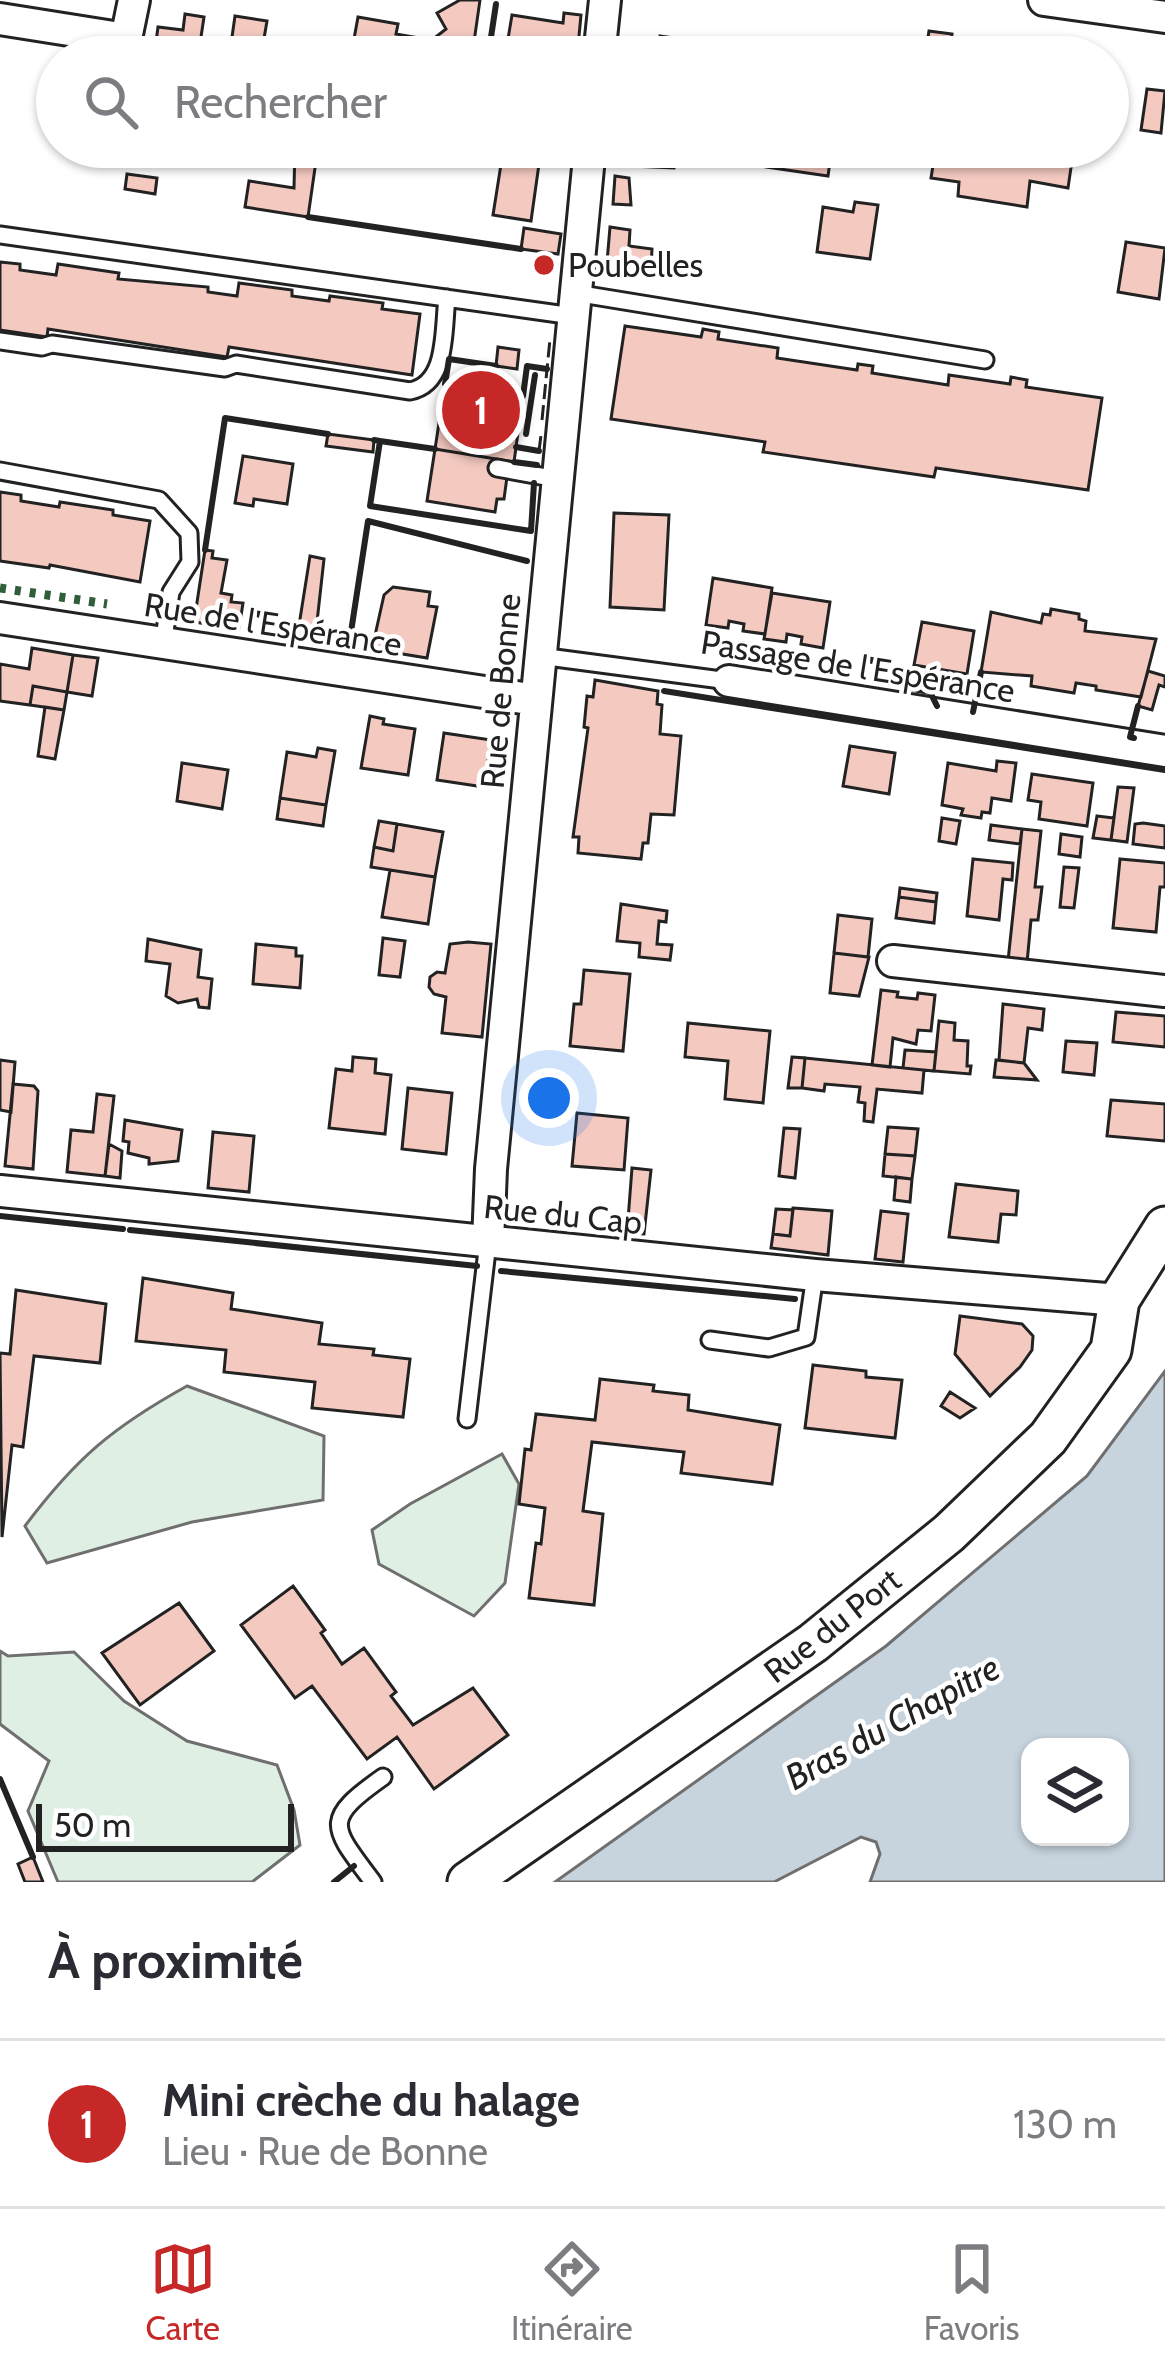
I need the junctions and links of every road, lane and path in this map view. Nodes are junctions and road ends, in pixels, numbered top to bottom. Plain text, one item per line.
1 (134, 0) edge
2 (605, 0) edge
3 (1044, 0) edge
4 (1165, 17) edge
5 (0, 20) edge
6 (106, 36) edge
7 (127, 36) edge
8 (601, 36) edge
9 (588, 168) edge
10 (0, 235) edge
11 (447, 298) junction
12 (574, 305) junction
13 (0, 341) edge
14 (985, 360) dead end
15 (497, 468) dead end
16 (0, 471) edge
17 (556, 479) junction
18 (0, 618) edge
19 (163, 644) junction
20 (540, 656) junction
21 (729, 681) joint
22 (536, 700) junction
23 (1165, 751) edge
24 (893, 961) dead end
25 (1165, 991) edge
26 (0, 1191) edge
27 (1165, 1228) edge
28 (488, 1243) junction
29 (815, 1275) junction
30 (1119, 1300) junction
31 (710, 1340) dead end
32 (467, 1419) dead end
33 (383, 1777) dead end
34 (373, 1882) edge
35 (468, 1882) edge

1 - 7 street
2 - 8 street
3 - 4 street
5 - 6 street
9 - 12 street, Rue de Bonne
10 - 11 lane
11 - 12 lane
11 - 13 lane
12 - 14 lane
12 - 17 street, Rue de Bonne
15 - 17 lane
16 - 19 lane
17 - 20 street, Rue de Bonne
18 - 19 street, Rue de l'Espérance
19 - 22 street, Rue de l'Espérance
20 - 21 lane, Passage de l'Espérance
20 - 22 street, Rue de Bonne
21 - 23 street, Passage de l'Espérance
22 - 28 street, Rue de Bonne
24 - 25 street
26 - 28 street, Rue du Cap
27 - 30 street, Rue du Port
28 - 29 street, Rue du Cap
28 - 32 lane
29 - 30 street, Rue du Cap
29 - 31 lane
30 - 35 street, Rue du Port
33 - 34 lane

